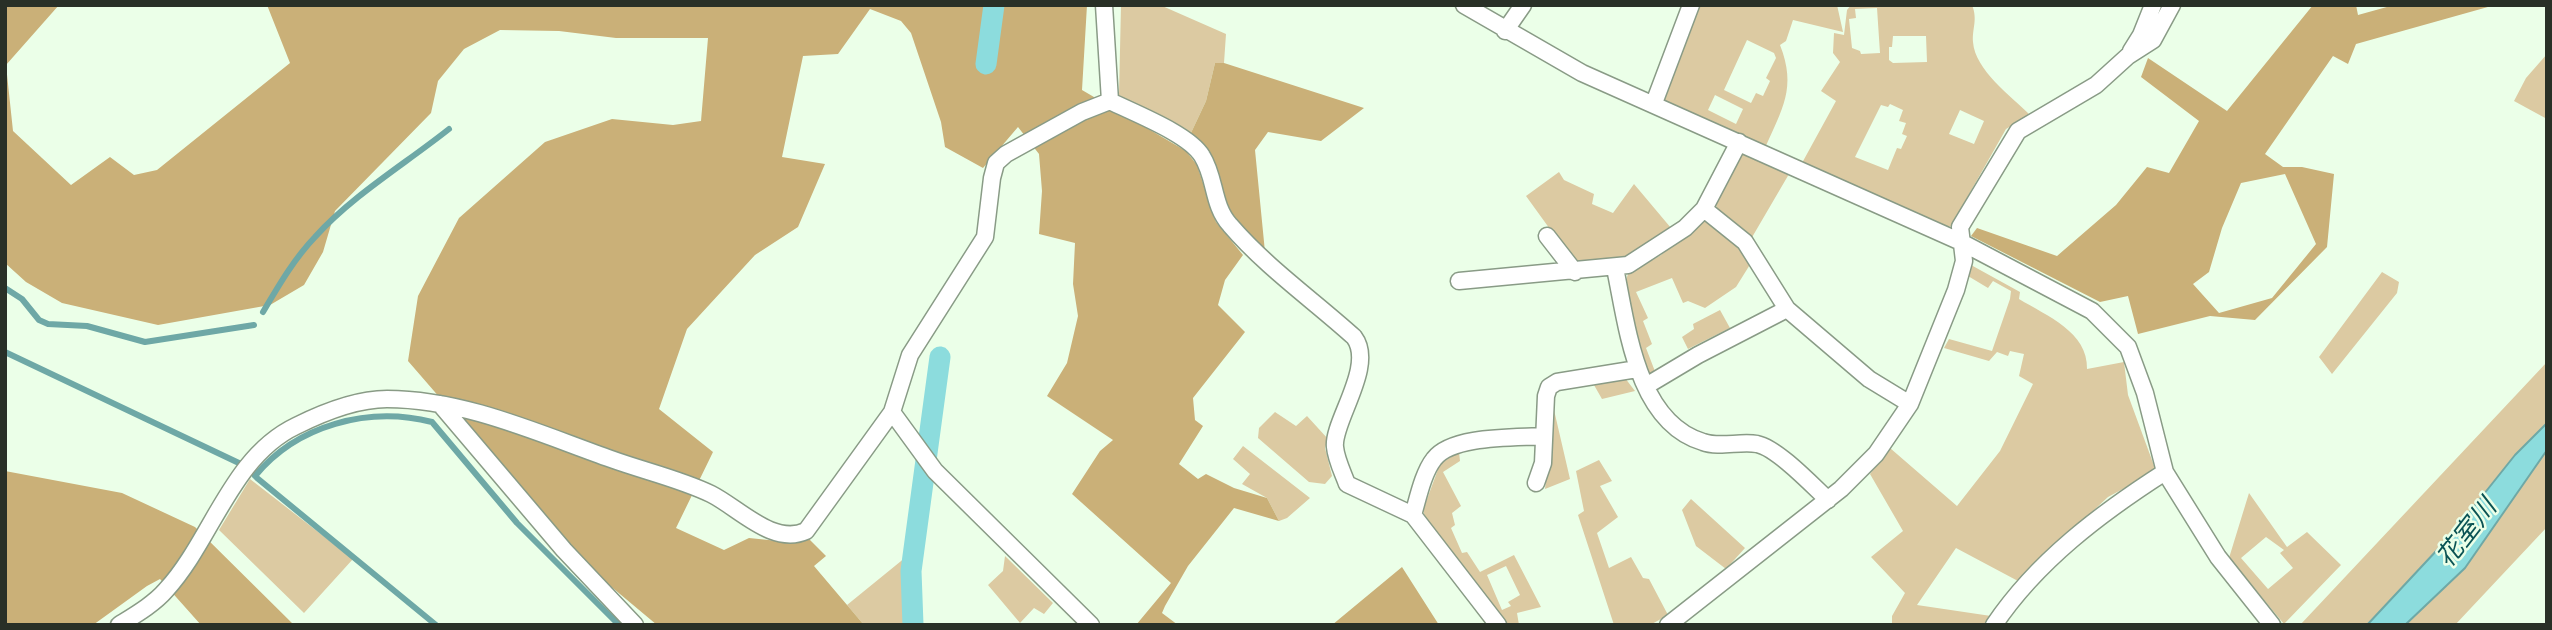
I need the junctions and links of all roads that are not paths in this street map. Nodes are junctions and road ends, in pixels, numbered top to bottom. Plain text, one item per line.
1 (1104, 5) edge
2 (1464, 5) edge
3 (1522, 5) edge
4 (1691, 5) edge
5 (2152, 5) edge
6 (2172, 5) edge
7 (1505, 31) junction
8 (2128, 56) junction
9 (1111, 100) junction
10 (1654, 103) junction
11 (1739, 142) junction
12 (1704, 209) junction
13 (1547, 236) dead end
14 (1961, 242) junction
15 (1615, 268) junction
16 (1575, 272) junction
17 (1459, 281) dead end
18 (1787, 309) junction
19 (1637, 369) junction
20 (1646, 386) junction
21 (440, 404) junction
22 (1910, 404) junction
23 (892, 412) junction
24 (1544, 436) junction
25 (2165, 472) junction
26 (1536, 483) dead end
27 (1828, 500) junction
28 (1413, 515) junction
29 (119, 625) edge
30 (635, 625) edge
31 (1091, 625) edge
32 (1498, 625) edge
33 (1668, 625) edge
34 (1994, 625) edge
35 (2272, 625) edge

1 - 9 street
2 - 7 street
3 - 7 street
4 - 10 street
5 - 8 street
6 - 8 street
7 - 10 street
8 - 14 street
9 - 23 street
9 - 28 street
10 - 11 street
11 - 12 street
11 - 14 street
12 - 15 street
12 - 18 street
13 - 16 street
14 - 22 street
14 - 25 street
15 - 16 street
15 - 19 street
16 - 17 street
18 - 20 street
18 - 22 street
19 - 20 street
19 - 24 street
20 - 27 street
21 - 23 street
21 - 29 street
21 - 30 street
22 - 27 street
23 - 31 street
24 - 26 street
24 - 28 street
25 - 34 street
25 - 35 street
27 - 33 street
28 - 32 street

